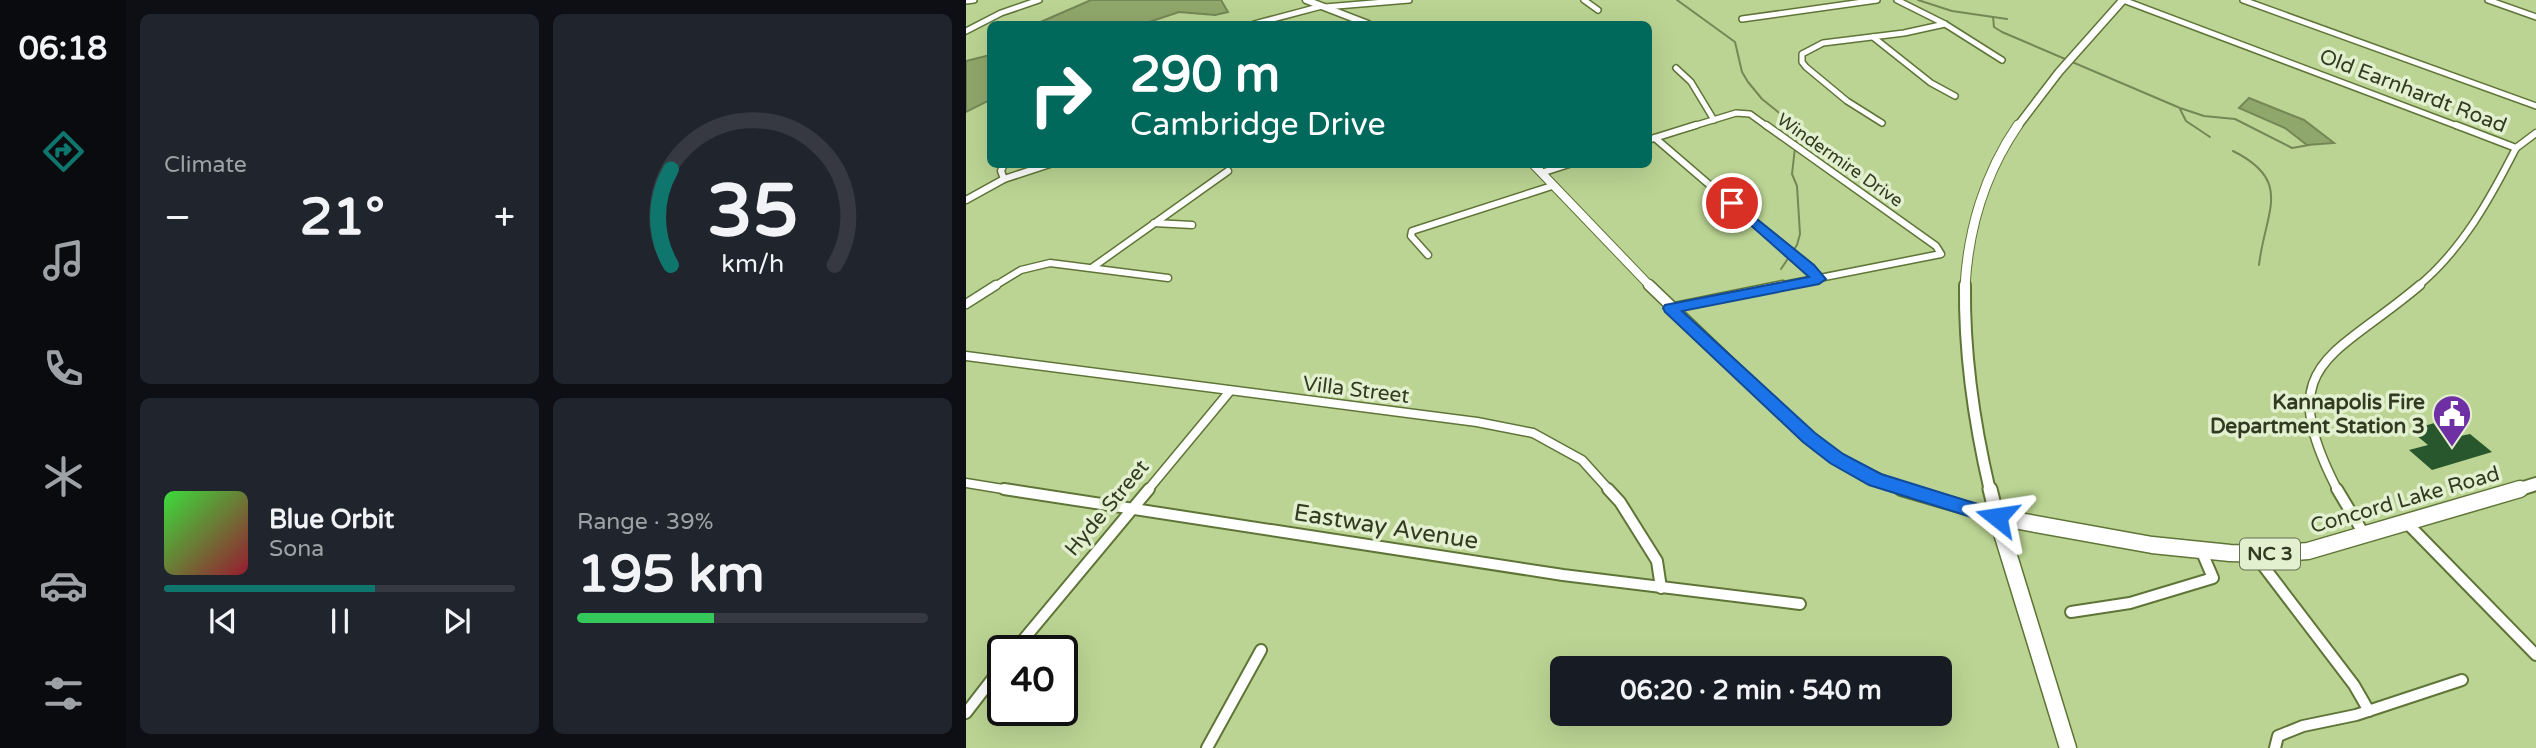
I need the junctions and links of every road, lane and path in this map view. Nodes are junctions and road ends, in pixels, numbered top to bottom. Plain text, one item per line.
1 (974, 0) edge
2 (1039, 0) edge
3 (1306, 0) edge
4 (1409, 0) edge
5 (1584, 0) edge
6 (1877, 0) edge
7 (1897, 0) edge
8 (2123, 0) edge
9 (2243, 0) edge
10 (2488, 0) edge
11 (966, 1) edge
12 (1323, 7) junction
13 (1598, 10) dead end
14 (2536, 17) edge
15 (1742, 19) dead end
16 (1266, 21) edge
17 (1360, 21) edge
18 (1945, 24) junction
19 (966, 31) edge
20 (1873, 37) junction
21 (2002, 60) dead end
22 (1676, 68) dead end
23 (1955, 96) dead end
24 (2536, 106) edge
25 (1714, 120) junction
26 (1882, 123) dead end
27 (2536, 133) edge
28 (1652, 139) edge
29 (2516, 149) junction
30 (1002, 168) edge
31 (1038, 168) edge
32 (1537, 168) edge
33 (1557, 168) edge
34 (1228, 171) dead end
35 (1541, 173) junction
36 (1004, 179) junction
37 (1552, 186) junction
38 (966, 200) edge
39 (1154, 223) junction
40 (1192, 225) dead end
41 (1428, 255) dead end
42 (1093, 267) junction
43 (1168, 278) dead end
44 (1819, 279) junction
45 (966, 304) edge
46 (1670, 308) junction
47 (966, 356) edge
48 (1230, 391) junction
49 (966, 483) edge
50 (2536, 484) edge
51 (1131, 509) junction
52 (1997, 517) junction
53 (2405, 522) junction
54 (2364, 534) junction
55 (2201, 550) junction
56 (2255, 554) junction
57 (1661, 588) junction
58 (1800, 604) dead end
59 (2071, 612) dead end
60 (1027, 635) edge
61 (1261, 650) dead end
62 (2536, 655) edge
63 (2462, 680) dead end
64 (987, 686) edge
65 (2369, 710) junction
66 (966, 713) edge
67 (1207, 748) edge
68 (2068, 748) edge
69 (2275, 748) edge

1 - 11 street
2 - 19 street
3 - 12 street
4 - 12 street
5 - 13 street
6 - 15 street
7 - 18 street
8 - 29 street, Old Earnhardt Road
8 - 52 main road
9 - 24 street
10 - 14 street
12 - 16 street
12 - 17 street
18 - 20 street
18 - 21 street
20 - 23 street
20 - 26 street
22 - 25 street
25 - 28 street, Windermire Drive
25 - 44 street, Windermire Drive
27 - 29 street
28 - 44 street
29 - 54 street, Old Earnhardt Road
30 - 36 street
31 - 36 street
32 - 35 street
33 - 35 street
34 - 39 street
35 - 37 street
36 - 38 street
37 - 41 street
37 - 46 street
39 - 40 street
39 - 42 street
42 - 43 street
42 - 45 street
44 - 46 street
46 - 52 street
47 - 48 street, Villa Street
48 - 51 street, Hyde Street
48 - 57 street, Villa Street
49 - 51 street, Eastway Avenue
50 - 53 main road, Concord Lake Road / NC 3
51 - 57 street, Eastway Avenue
51 - 60 street, Hyde Street
52 - 55 main road, Concord Lake Road / NC 3
52 - 68 main road
53 - 54 main road, Concord Lake Road / NC 3
53 - 62 street
54 - 56 main road, Concord Lake Road / NC 3
55 - 56 main road, Concord Lake Road / NC 3
55 - 59 street
56 - 65 street
57 - 58 street, Eastway Avenue
61 - 67 street
63 - 65 street
64 - 66 street
65 - 69 street

